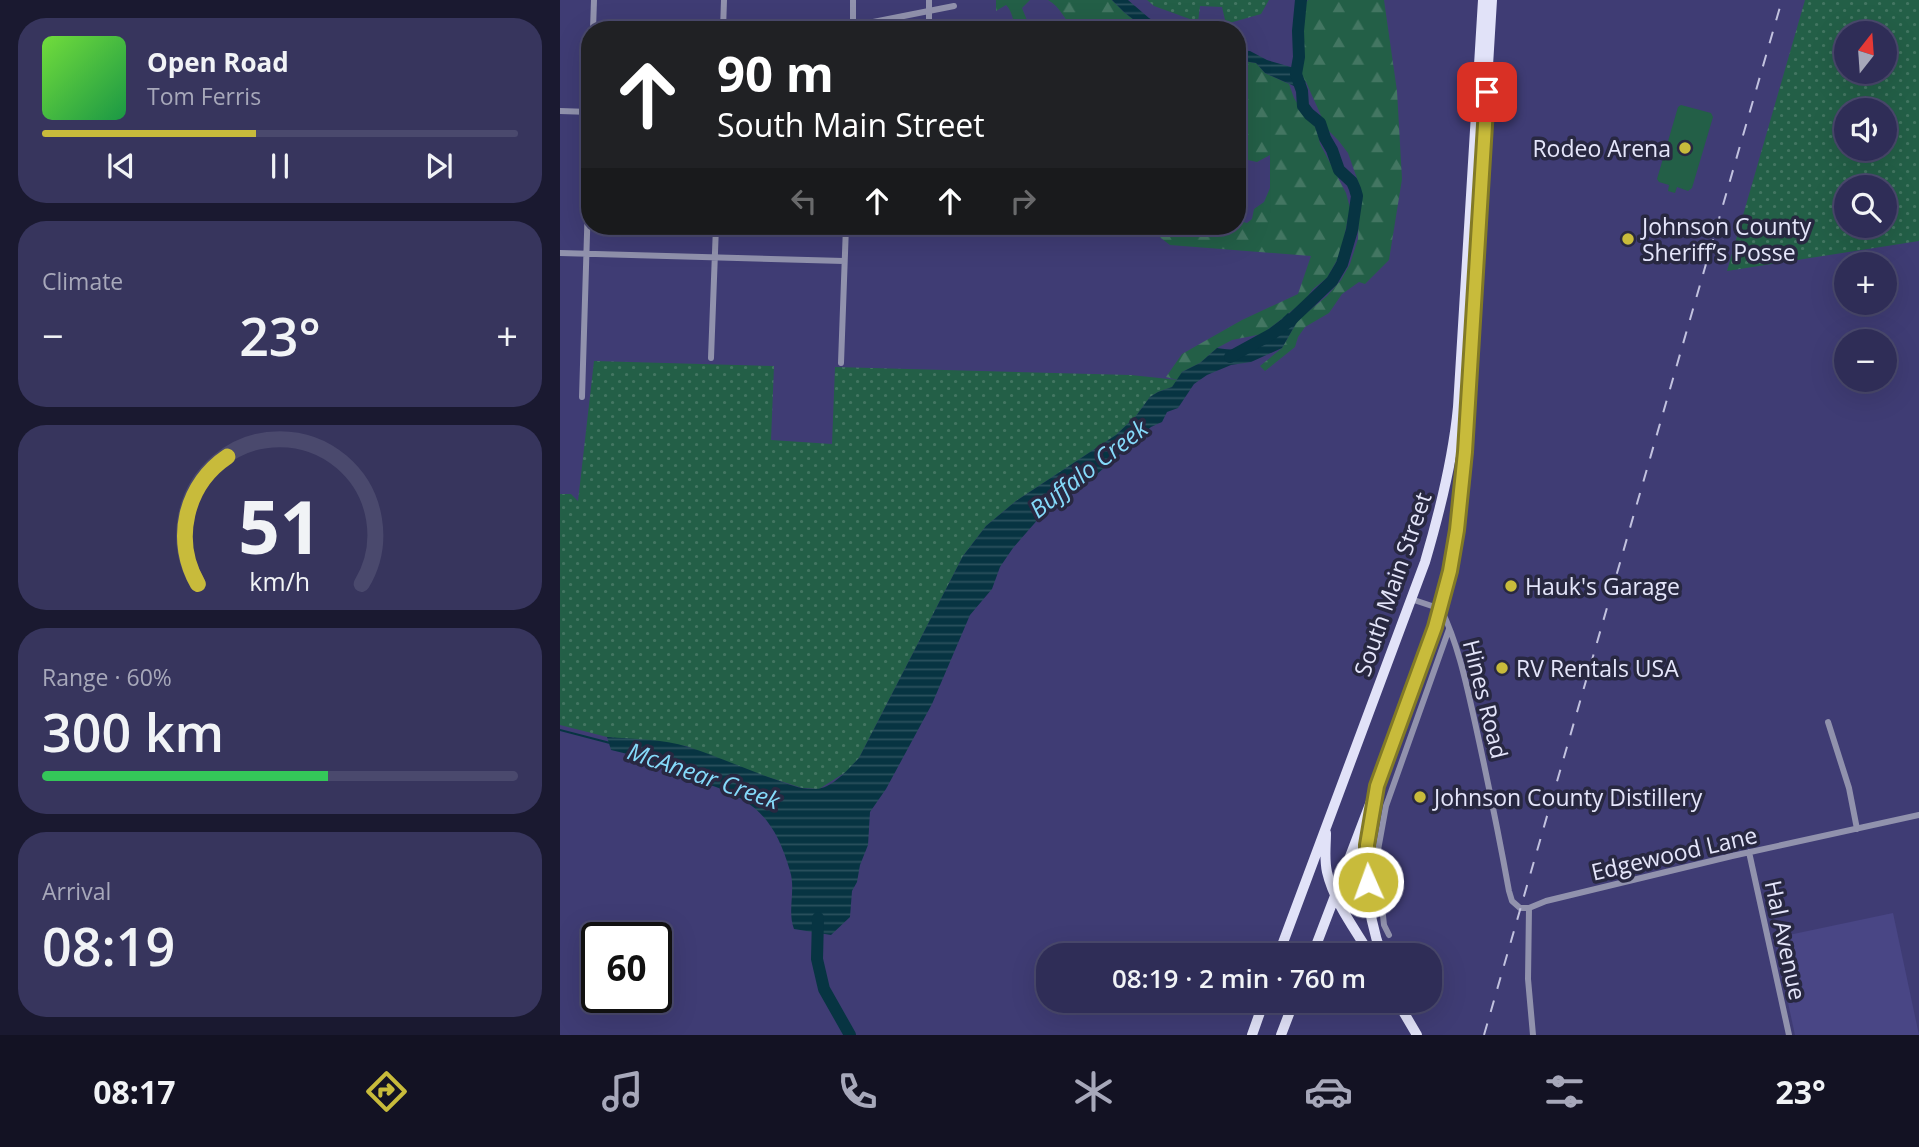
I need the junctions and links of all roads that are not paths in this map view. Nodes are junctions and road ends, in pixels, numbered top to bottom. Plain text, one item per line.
1 (594, 0) edge
2 (724, 0) edge
3 (853, 0) edge
4 (929, 0) edge
5 (1483, 0) edge
6 (1492, 0) edge
7 (954, 6) dead end
8 (929, 11) junction
9 (593, 21) edge
10 (723, 21) edge
11 (853, 21) edge
12 (884, 21) edge
13 (929, 21) edge
14 (560, 111) edge
15 (581, 112) edge
16 (587, 235) edge
17 (716, 235) edge
18 (845, 235) edge
19 (560, 253) edge
20 (587, 254) junction
21 (715, 258) junction
22 (844, 261) junction
23 (1470, 286) junction
24 (711, 358) dead end
25 (841, 363) dead end
26 (582, 397) dead end
27 (1411, 599) junction
28 (1441, 609) junction
29 (1450, 627) junction
30 (1828, 722) dead end
31 (1377, 786) junction
32 (1919, 815) edge
33 (1327, 822) junction
34 (1857, 829) junction
35 (1749, 852) junction
36 (1335, 895) junction
37 (1529, 908) junction
38 (1389, 935) dead end
39 (1284, 943) edge
40 (1317, 943) edge
41 (1363, 943) edge
42 (1377, 943) edge
43 (1260, 1013) edge
44 (1290, 1013) edge
45 (1292, 1013) edge
46 (1406, 1013) edge
47 (1287, 1020) junction
48 (1252, 1035) edge
49 (1281, 1035) edge
50 (1418, 1035) edge
51 (1533, 1035) edge
52 (1789, 1035) edge

1 - 9 street
2 - 10 street
3 - 11 street
4 - 8 street
5 - 23 main road, South Main Street
6 - 23 main road, South Main Street
7 - 8 street
8 - 12 street
8 - 13 street
14 - 15 street
16 - 20 street
17 - 21 street
18 - 22 street
19 - 20 street
20 - 21 street
20 - 26 street
21 - 22 street
21 - 24 street
22 - 25 street
23 - 27 main road, South Main Street
23 - 28 main road, South Main Street
27 - 28 street
27 - 33 main road, South Main Street
28 - 29 street, Hines Road
28 - 31 main road, South Main Street
29 - 37 street, Hines Road
29 - 38 street
30 - 34 street
31 - 36 main road, South Main Street
31 - 42 main road
32 - 34 street, Edgewood Lane
33 - 36 main road
33 - 39 main road, South Main Street
34 - 35 street, Edgewood Lane
35 - 37 street, Edgewood Lane
35 - 52 street, Hal Avenue
36 - 40 main road, South Main Street
36 - 41 main road
37 - 51 street
43 - 48 main road
44 - 47 main road
45 - 47 main road
46 - 50 main road
47 - 49 main road

